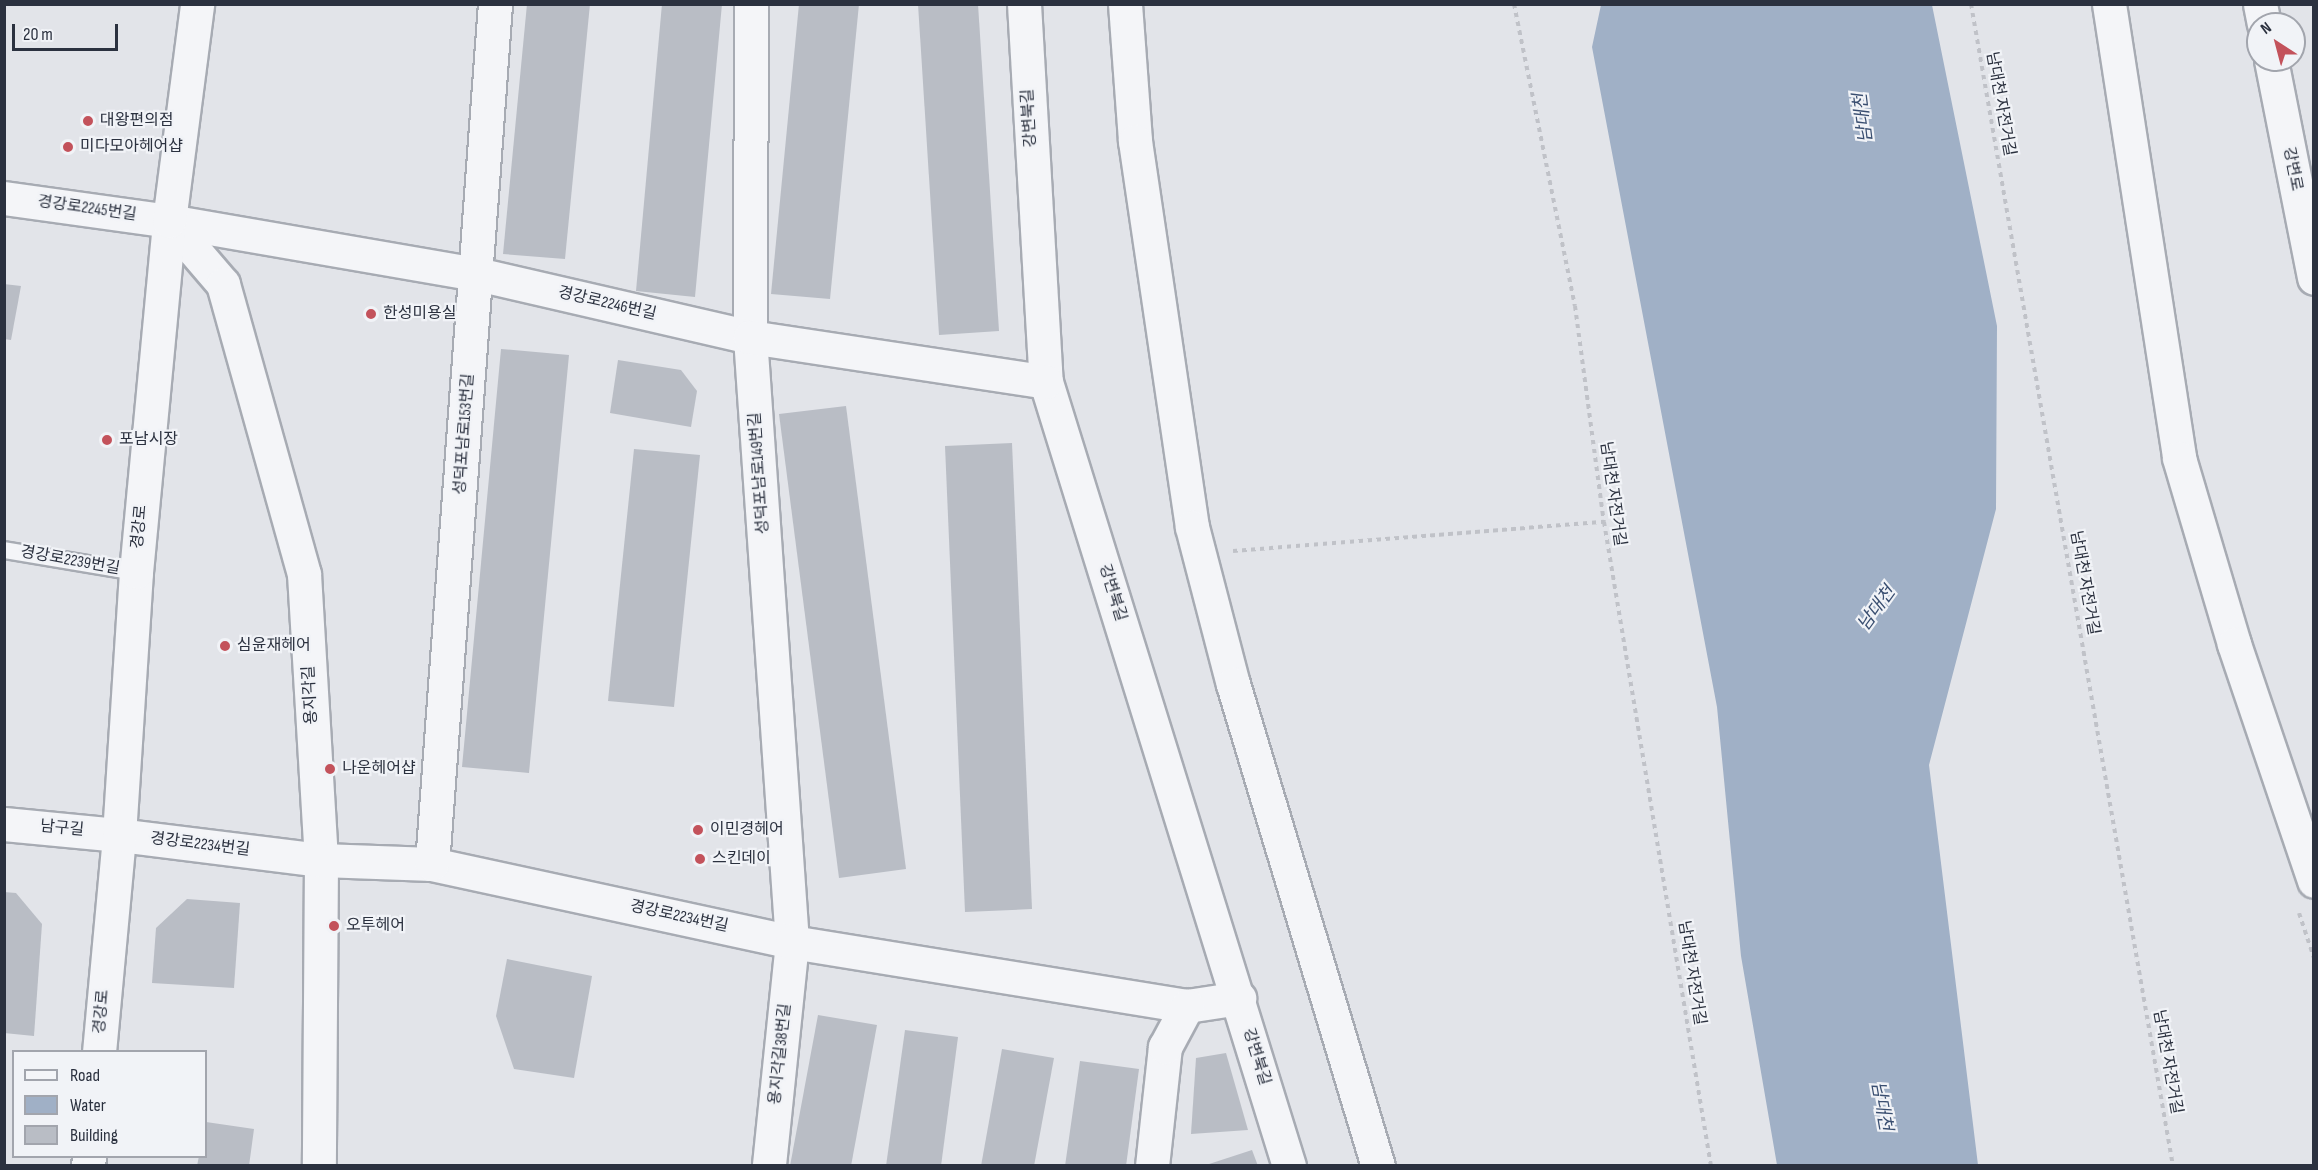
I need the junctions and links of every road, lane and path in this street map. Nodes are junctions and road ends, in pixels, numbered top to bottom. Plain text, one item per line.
1 (197, 4) edge
2 (495, 4) edge
3 (752, 4) edge
4 (1024, 4) edge
5 (1125, 4) edge
6 (1514, 4) edge
7 (1971, 4) edge
8 (2109, 4) edge
9 (2273, 72) edge
10 (4, 198) edge
11 (169, 220) junction
12 (477, 274) junction
13 (2313, 278) edge
14 (750, 337) junction
15 (1046, 382) junction
16 (1604, 522) junction
17 (4, 550) edge
18 (1200, 553) junction
19 (136, 572) junction
20 (4, 824) edge
21 (119, 835) junction
22 (321, 860) junction
23 (432, 864) junction
24 (2313, 881) edge
25 (792, 942) junction
26 (1239, 998) junction
27 (1187, 1006) junction
28 (99, 1050) edge
29 (319, 1166) edge
30 (769, 1166) edge
31 (1152, 1166) edge
32 (1289, 1166) edge
33 (1378, 1166) edge
34 (1711, 1166) edge
35 (2173, 1166) edge

1 - 11 street, 경강로
2 - 12 street, 성덕포남로153번길
3 - 14 street, 성덕포남로149번길
4 - 15 street, 강변북길
5 - 18 street
6 - 16 path, 남대천 자전거길
7 - 35 path, 남대천 자전거길
8 - 24 street
9 - 13 street, 강변로
10 - 11 street, 경강로2245번길
11 - 12 street, 경강로2246번길
11 - 19 street, 경강로
11 - 22 street, 용지각길
12 - 14 street, 경강로2246번길
12 - 23 street, 성덕포남로153번길
14 - 15 street, 경강로2246번길
14 - 25 street, 성덕포남로149번길
15 - 26 street, 강변북길
16 - 18 path
16 - 34 path, 남대천 자전거길
17 - 19 lane, 경강로2239번길
18 - 33 street
19 - 21 street, 경강로
20 - 21 street, 남구길
21 - 22 street, 경강로2234번길
21 - 28 street, 경강로
22 - 23 street, 경강로2234번길
22 - 29 street, 용지각길
23 - 25 street, 경강로2234번길
25 - 27 street, 경강로2234번길
25 - 30 street, 용지각길38번길
26 - 27 street, 경강로2234번길
26 - 32 street, 강변북길
27 - 31 street

